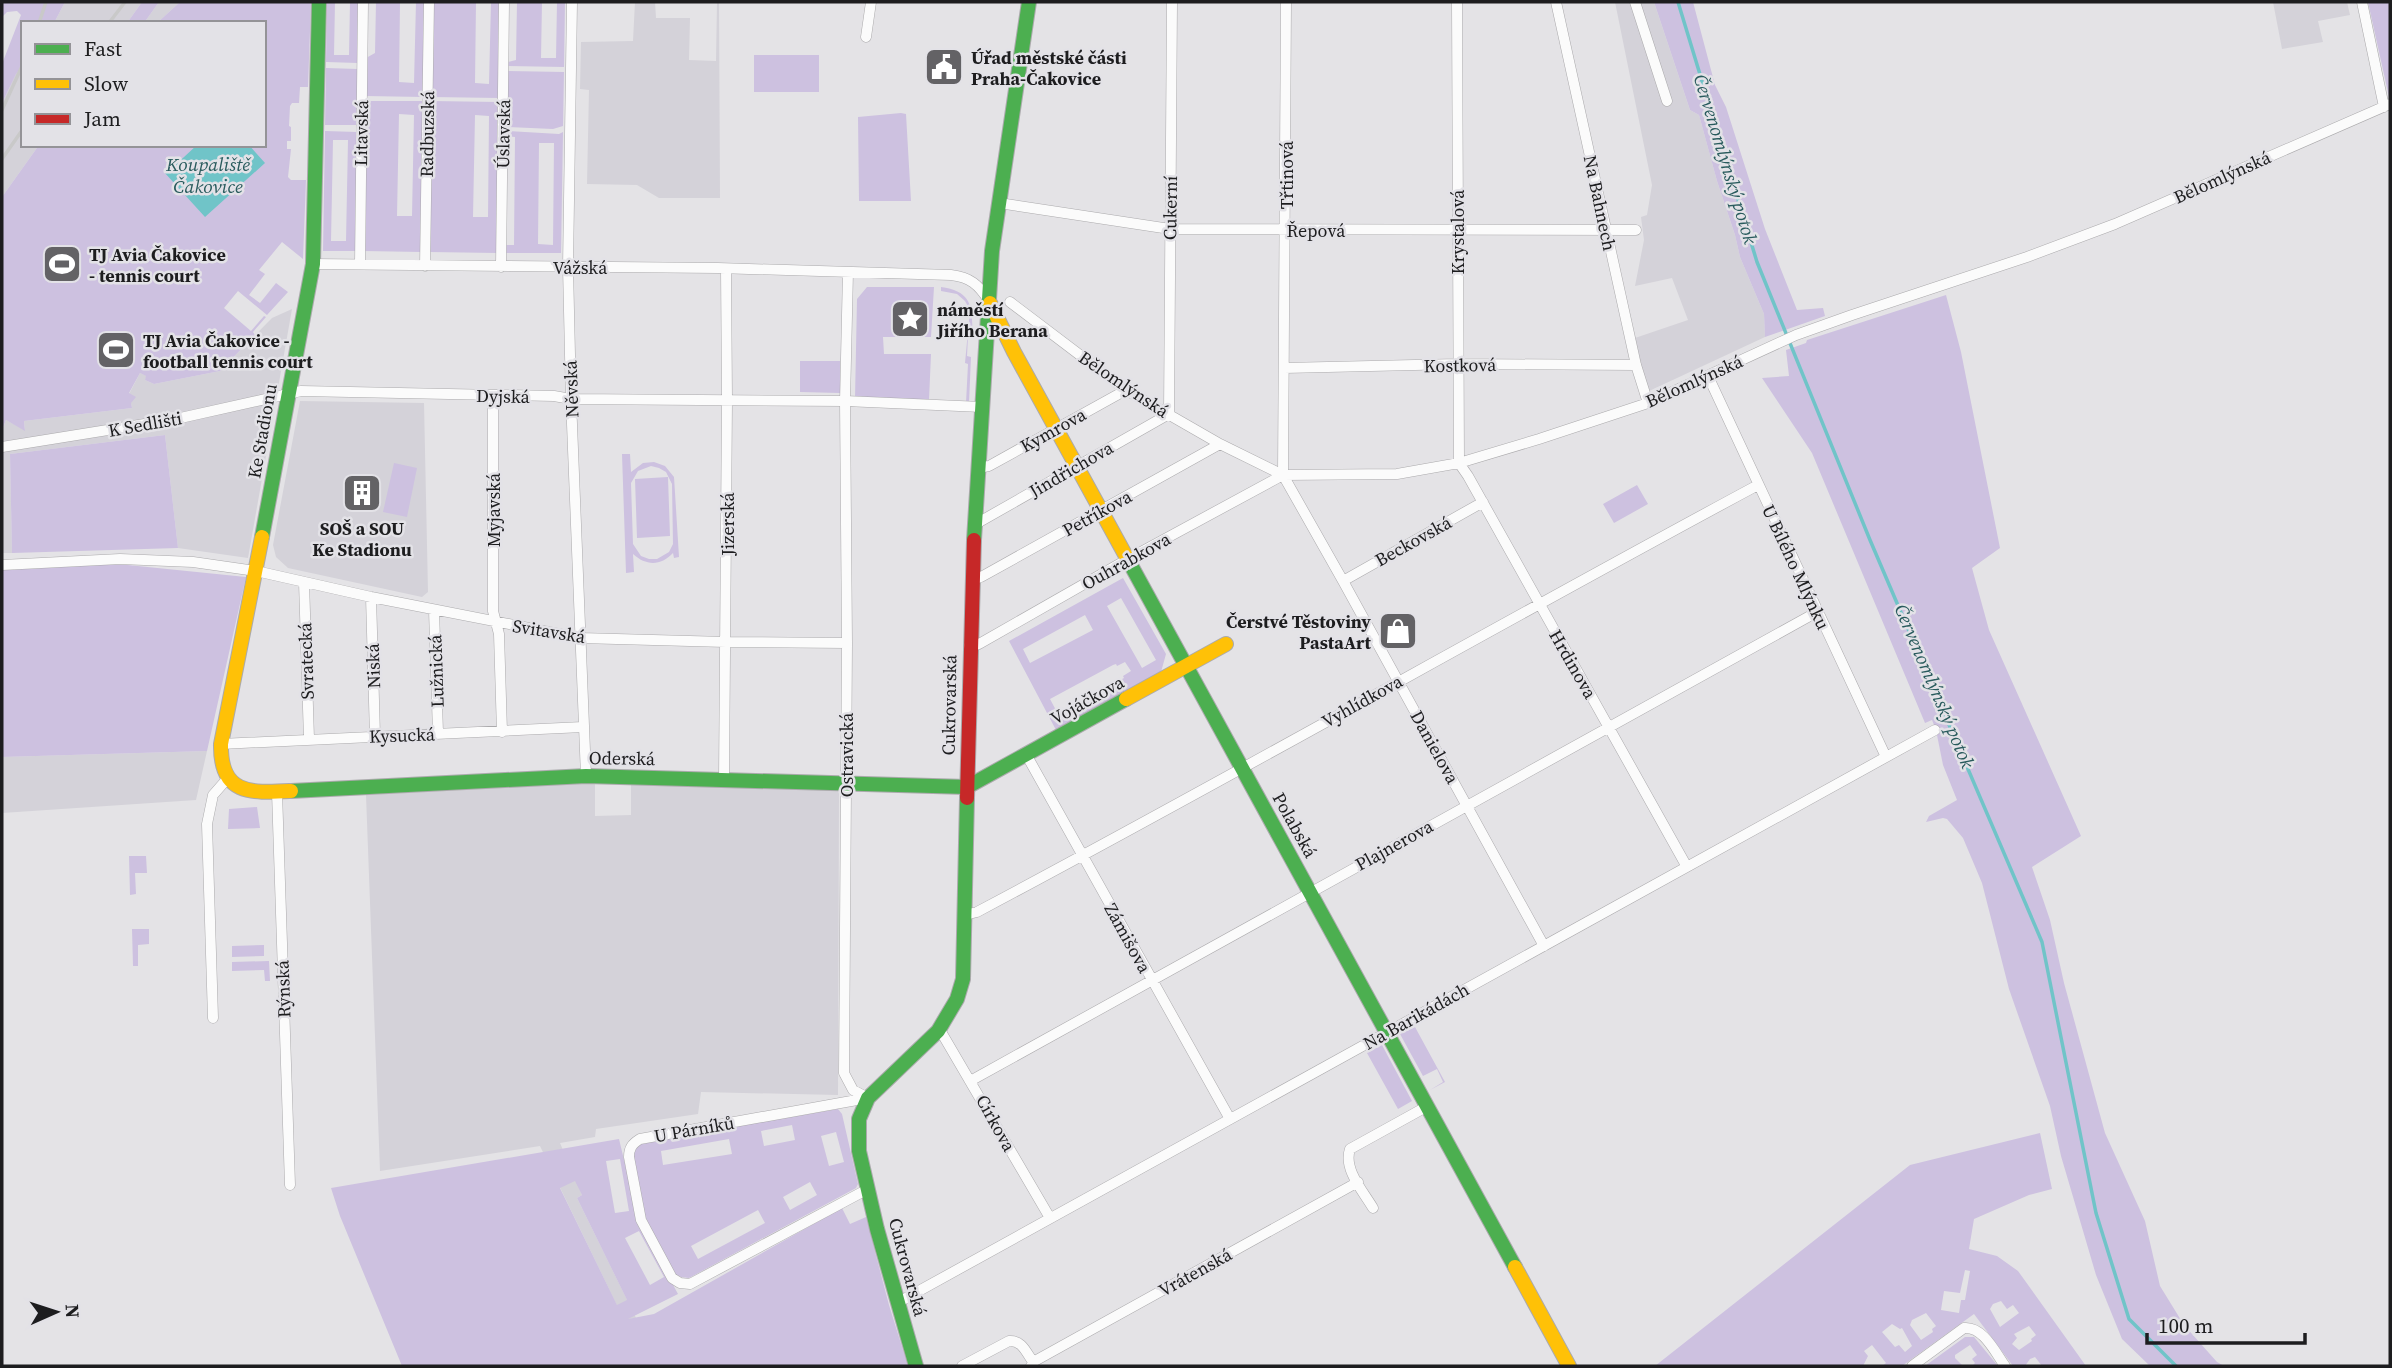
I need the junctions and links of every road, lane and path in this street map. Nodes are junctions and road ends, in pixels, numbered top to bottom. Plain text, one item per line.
1 (319, 2) edge
2 (363, 2) edge
3 (429, 2) edge
4 (504, 2) edge
5 (572, 2) edge
6 (871, 2) edge
7 (1029, 2) edge
8 (1172, 2) edge
9 (1286, 2) edge
10 (1457, 2) edge
11 (1556, 2) edge
12 (1635, 2) edge
13 (2362, 2) edge
14 (866, 37) dead end
15 (1667, 101) dead end
16 (2387, 106) edge
17 (999, 203) junction
18 (1170, 229) junction
19 (1457, 229) junction
20 (1286, 230) junction
21 (1606, 230) junction
22 (1636, 230) dead end
23 (313, 264) junction
24 (360, 264) junction
25 (425, 266) junction
26 (501, 267) junction
27 (568, 267) junction
28 (726, 269) junction
29 (848, 272) junction
30 (989, 301) junction
31 (1010, 302) dead end
32 (1458, 364) junction
33 (1636, 365) junction
34 (1284, 368) junction
35 (1708, 376) junction
36 (1126, 390) junction
37 (288, 394) junction
38 (493, 396) junction
39 (570, 399) junction
40 (727, 400) junction
41 (845, 401) junction
42 (1648, 403) junction
43 (982, 407) junction
44 (1169, 414) junction
45 (1056, 428) junction
46 (1220, 444) junction
47 (2, 447) edge
48 (1459, 463) junction
49 (1077, 466) junction
50 (978, 468) junction
51 (1283, 475) junction
52 (1758, 485) junction
53 (1483, 502) junction
54 (1101, 510) junction
55 (974, 525) junction
56 (1128, 559) junction
57 (2, 565) edge
58 (256, 571) junction
59 (972, 579) junction
60 (1343, 581) junction
61 (304, 582) junction
62 (371, 597) junction
63 (1539, 603) junction
64 (434, 610) junction
65 (1817, 612) junction
66 (497, 623) junction
67 (580, 638) junction
68 (726, 642) junction
69 (847, 643) junction
70 (1226, 645) dead end
71 (969, 646) junction
72 (1186, 667) junction
73 (1398, 681) junction
74 (1609, 726) junction
75 (583, 727) junction
76 (1935, 730) dead end
77 (502, 732) junction
78 (438, 733) junction
79 (376, 736) junction
80 (309, 739) junction
81 (221, 744) junction
82 (1027, 756) junction
83 (1886, 757) junction
84 (1241, 767) junction
85 (586, 776) junction
86 (227, 779) junction
87 (724, 780) junction
88 (846, 783) junction
89 (967, 787) junction
90 (277, 792) junction
91 (1467, 805) junction
92 (1083, 856) junction
93 (1687, 867) junction
94 (1309, 892) junction
95 (965, 915) junction
96 (1544, 946) junction
97 (1152, 981) junction
98 (213, 1018) dead end
99 (940, 1030) junction
100 (1386, 1033) junction
101 (972, 1080) junction
102 (868, 1098) junction
103 (1426, 1107) junction
104 (1230, 1119) junction
105 (1358, 1182) junction
106 (290, 1185) dead end
107 (868, 1189) junction
108 (1373, 1208) dead end
109 (1050, 1218) junction
110 (897, 1303) junction
111 (1032, 1364) edge
112 (916, 1366) edge
113 (962, 1366) edge
114 (1569, 1366) edge
115 (1912, 1366) edge
116 (2005, 1366) edge

1 - 23 street, Ke Stadionu
2 - 24 street, Litavská
3 - 25 street, Radbuzská
4 - 26 street, Úslavská
5 - 27 street, Něvská
6 - 14 street
7 - 17 street, Cukrovarská
8 - 18 street, Cukerní
9 - 20 street, Třtinová
10 - 19 street, Krystalová
11 - 21 street, Na Bahnech
12 - 15 street
13 - 16 street
16 - 35 street, Bělomlýnská
17 - 18 street, Řepová
17 - 30 street, Cukrovarská
18 - 20 street, Řepová
18 - 44 street, Cukerní
19 - 20 street, Řepová
19 - 21 street, Řepová
19 - 32 street, Krystalová
20 - 34 street, Třtinová
21 - 22 street, Řepová
21 - 33 street, Na Bahnech
23 - 24 street, Vážská
23 - 37 street, Ke Stadionu
24 - 25 street, Vážská
25 - 26 street, Vážská
26 - 27 street, Vážská
27 - 28 street, Vážská
27 - 39 street, Něvská
28 - 29 street, Vážská
28 - 40 street, Jizerská
29 - 30 street
29 - 41 street
30 - 43 street, Cukrovarská
30 - 45 street, Polabská
31 - 36 street, Bělomlýnská
32 - 33 street, Kostková
32 - 34 street, Kostková
32 - 48 street, Krystalová
33 - 42 street, Na Bahnech
34 - 51 street, Třtinová
35 - 42 street, Bělomlýnská
35 - 52 street, U Bílého Mlýnku
36 - 44 street, Bělomlýnská
36 - 45 street, Kymrova
37 - 38 street, Dyjská
37 - 47 street, K Sedlišti
37 - 58 street, Ke Stadionu
38 - 39 street, Dyjská
38 - 66 street, Myjavská
39 - 40 street, Dyjská
39 - 67 street, Něvská
40 - 41 street, Dyjská
40 - 68 street, Jizerská
41 - 43 street
41 - 69 street, Ostravická
42 - 48 street, Bělomlýnská
43 - 50 street, Cukrovarská
44 - 46 street, Bělomlýnská
44 - 49 street, Jindřichova
45 - 49 street, Polabská
45 - 50 street, Kymrova
46 - 51 street, Bělomlýnská
46 - 54 street, Petříkova
48 - 51 street, Bělomlýnská
48 - 53 street, Hrdinova
49 - 54 street, Polabská
49 - 55 street, Jindřichova
50 - 55 street, Cukrovarská
51 - 56 street, Ouhrabkova
51 - 60 street, Danielova
52 - 63 street, Vyhlídkova
52 - 65 street, U Bílého Mlýnku
53 - 60 street, Beckovská
53 - 63 street, Hrdinova
54 - 56 street, Polabská
54 - 59 street, Petříkova
55 - 59 street, Cukrovarská
56 - 71 street, Ouhrabkova
56 - 72 street, Polabská
57 - 58 street, Svitavská
58 - 61 street, Svitavská
58 - 81 street, Ke Stadionu
59 - 71 street, Cukrovarská
60 - 73 street, Danielova
61 - 62 street, Svitavská
61 - 80 street, Svratecká
62 - 64 street, Svitavská
62 - 79 street, Niská
63 - 73 street, Vyhlídkova
63 - 74 street, Hrdinova
64 - 66 street, Svitavská
64 - 78 street, Lužnická
65 - 74 street, Plajnerova
65 - 83 street, U Bílého Mlýnku
66 - 67 street, Svitavská
66 - 77 street, Myjavská
67 - 68 street, Svitavská
67 - 75 street, Něvská
68 - 69 street, Svitavská
68 - 87 street, Jizerská
69 - 88 street, Ostravická
70 - 72 street, Vojáčkova
71 - 89 street, Cukrovarská
72 - 82 street, Vojáčkova
72 - 84 street, Polabská
73 - 84 street, Vyhlídkova
73 - 91 street, Danielova
74 - 91 street, Plajnerova
74 - 93 street, Hrdinova
75 - 77 street, Kysucká
75 - 85 street, Něvská
76 - 83 street, Na Barikádách
77 - 78 street, Kysucká
78 - 79 street, Kysucká
79 - 80 street, Kysucká
80 - 81 street, Kysucká
81 - 86 street, Ke Stadionu
82 - 89 street, Vojáčkova
82 - 92 street, Zámišova
83 - 93 street, Na Barikádách
84 - 92 street, Vyhlídkova
84 - 94 street, Polabská
85 - 87 street, Oderská
85 - 90 street, Oderská
86 - 90 street
86 - 98 street
87 - 88 street, Oderská
88 - 89 street, Oderská
88 - 102 street, Ostravická
89 - 95 street, Cukrovarská
90 - 106 street, Rýnská
91 - 94 street, Plajnerova
91 - 96 street, Danielova
92 - 95 street, Vyhlídkova
92 - 97 street, Zámišova
93 - 96 street, Na Barikádách
94 - 97 street, Plajnerova
94 - 100 street, Polabská
95 - 99 street, Cukrovarská
96 - 100 street, Na Barikádách
97 - 101 street, Plajnerova
97 - 104 street, Zámišova
99 - 101 street, Církova
99 - 102 street, Cukrovarská
100 - 103 street, Polabská
100 - 104 street, Na Barikádách
101 - 109 street, Církova
102 - 107 street, Cukrovarská
102 - 107 street, U Párníků
103 - 105 street
103 - 114 street, Polabská
104 - 109 street, Na Barikádách
105 - 108 street
105 - 111 street, Vrátenská
107 - 110 street, Cukrovarská
109 - 110 street, Na Barikádách
110 - 112 street, Cukrovarská
111 - 113 street, Vrátenská
115 - 116 street

